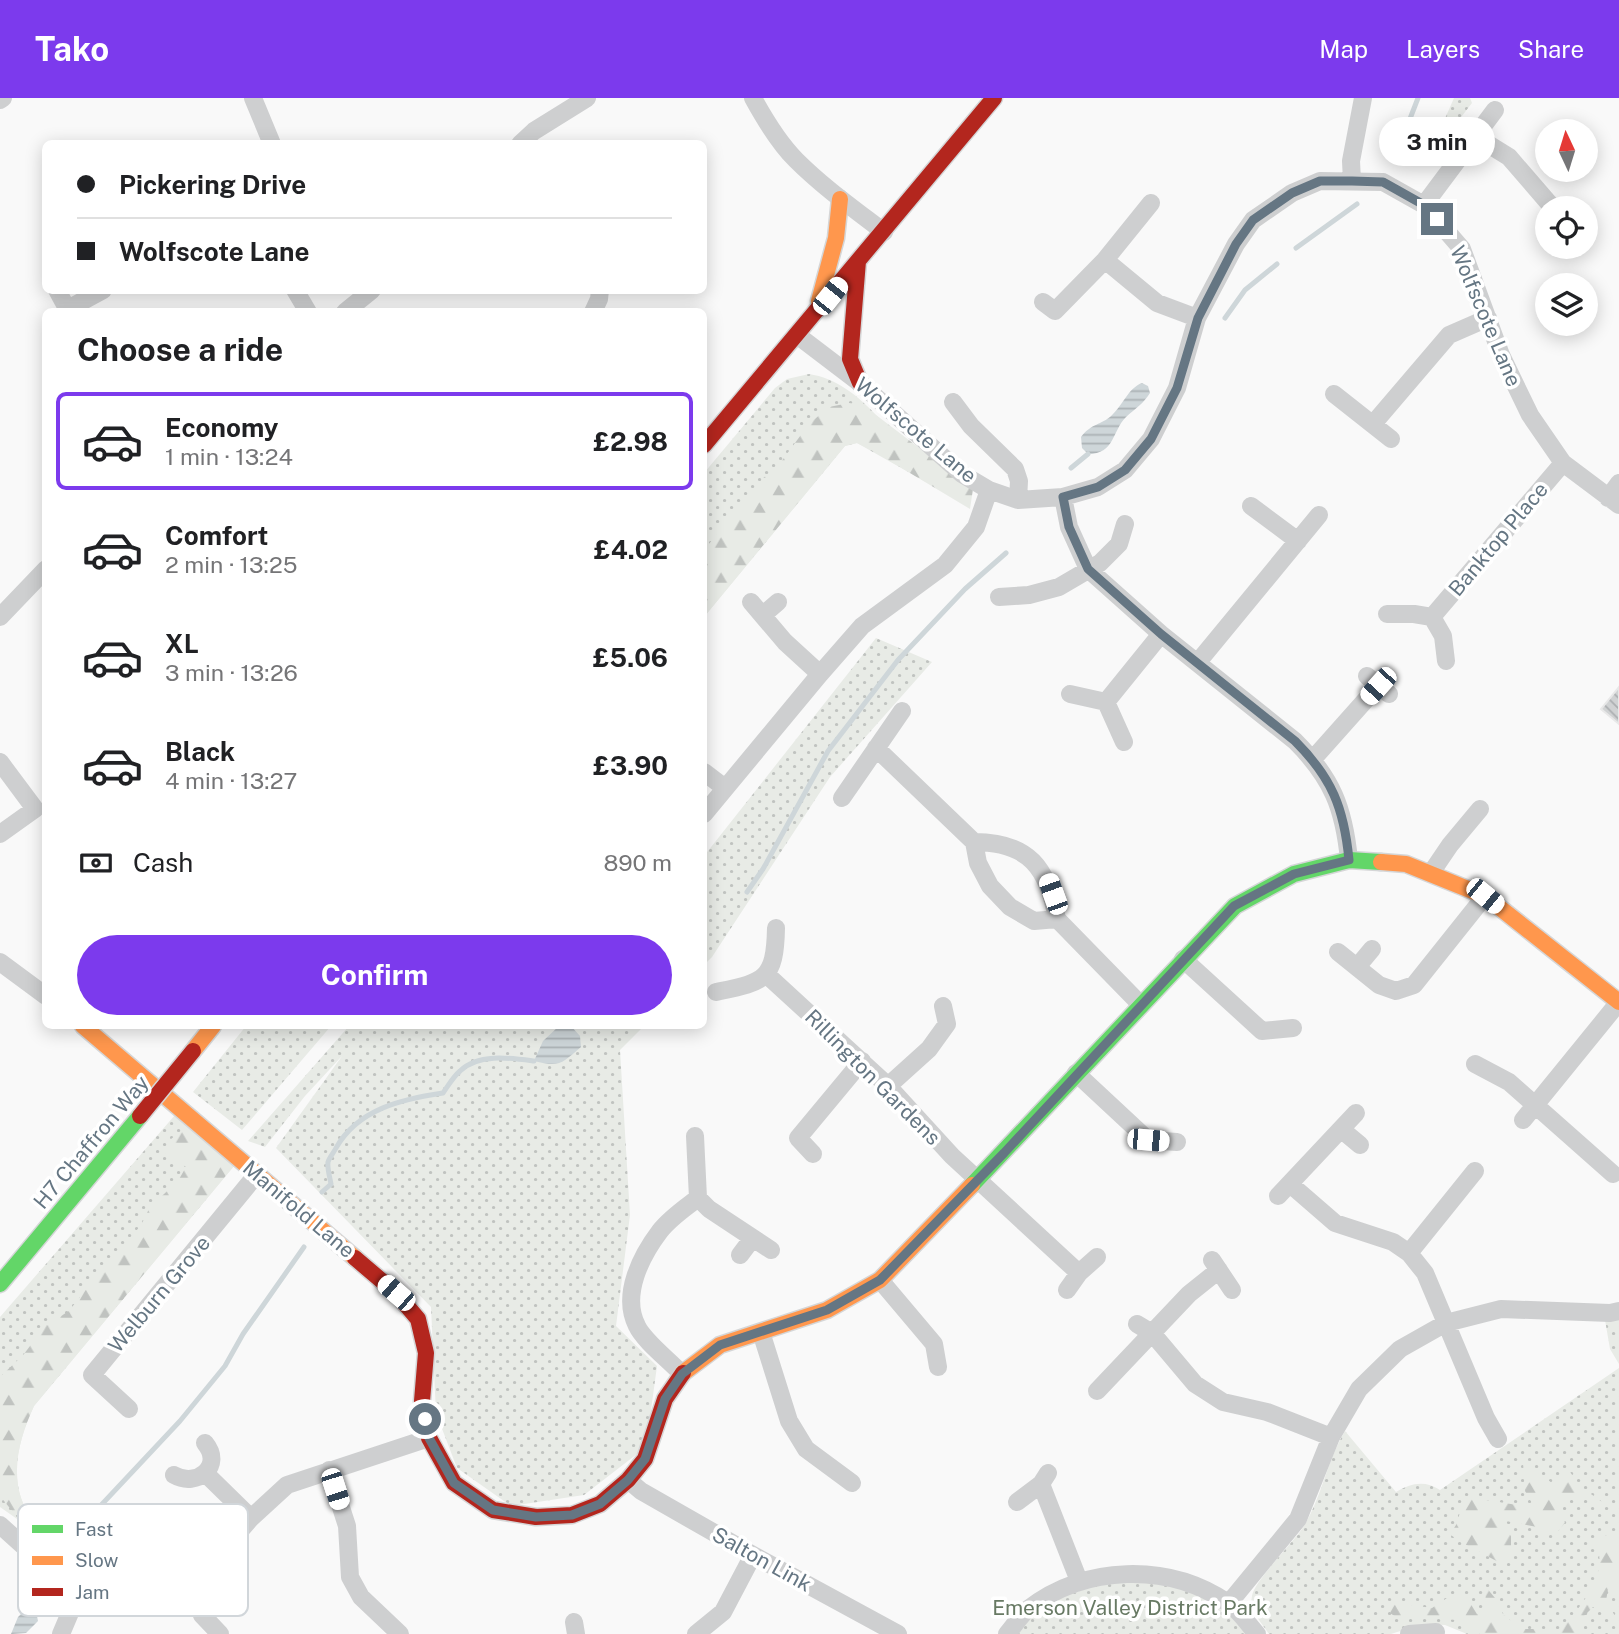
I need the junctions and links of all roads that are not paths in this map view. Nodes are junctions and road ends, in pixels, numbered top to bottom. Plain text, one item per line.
1 (253, 98) edge
2 (587, 98) edge
3 (753, 98) edge
4 (994, 98) edge
5 (1363, 98) edge
6 (1495, 110) dead end
7 (1475, 136) junction
8 (267, 140) edge
9 (524, 140) edge
10 (1352, 181) junction
11 (1536, 196) edge
12 (840, 199) junction
13 (1151, 203) dead end
14 (1424, 205) junction
15 (884, 232) junction
16 (1105, 260) junction
17 (858, 261) junction
18 (96, 294) edge
19 (367, 294) edge
20 (1043, 302) dead end
21 (72, 308) edge
22 (350, 308) edge
23 (816, 313) junction
24 (1198, 318) junction
25 (1488, 318) junction
26 (797, 335) junction
27 (860, 383) junction
28 (1334, 394) dead end
29 (953, 402) dead end
30 (1373, 424) junction
31 (1391, 439) dead end
32 (707, 441) edge
33 (1563, 463) junction
34 (989, 490) junction
35 (1615, 496) edge
36 (1063, 497) junction
37 (1018, 500) junction
38 (1251, 506) dead end
39 (1319, 515) dead end
40 (1125, 524) dead end
41 (1298, 541) junction
42 (1088, 569) junction
43 (42, 573) edge
44 (999, 597) dead end
45 (778, 603) dead end
46 (1387, 614) dead end
47 (0, 617) edge
48 (1432, 617) junction
49 (1161, 634) junction
50 (1198, 662) junction
51 (1447, 662) dead end
52 (820, 674) junction
53 (1378, 685) dead end
54 (1070, 694) dead end
55 (1106, 702) junction
56 (902, 710) dead end
57 (1124, 742) dead end
58 (876, 748) junction
59 (1313, 759) junction
60 (0, 762) edge
61 (707, 774) edge
62 (725, 788) junction
63 (842, 798) dead end
64 (40, 806) edge
65 (1480, 809) dead end
66 (707, 810) edge
67 (0, 834) edge
68 (974, 842) junction
69 (1349, 860) junction
70 (1432, 873) junction
71 (1485, 896) junction
72 (1057, 919) junction
73 (776, 928) dead end
74 (1371, 949) dead end
75 (1338, 953) dead end
76 (1183, 959) junction
77 (0, 962) edge
78 (1357, 967) junction
79 (767, 975) junction
80 (716, 992) dead end
81 (42, 993) edge
82 (1619, 1002) edge
83 (1141, 1005) junction
84 (943, 1006) dead end
85 (1293, 1028) dead end
86 (87, 1029) edge
87 (211, 1029) edge
88 (862, 1061) junction
89 (1475, 1064) dead end
90 (1076, 1073) junction
91 (888, 1086) junction
92 (1536, 1105) junction
93 (1356, 1113) dead end
94 (1523, 1120) dead end
95 (1342, 1130) junction
96 (1177, 1142) dead end
97 (690, 1144) dead end
98 (1360, 1145) dead end
99 (813, 1154) dead end
100 (1475, 1171) dead end
101 (257, 1174) junction
102 (1613, 1174) dead end
103 (977, 1179) junction
104 (698, 1199) junction
105 (752, 1239) junction
106 (771, 1250) dead end
107 (1409, 1253) junction
108 (740, 1255) dead end
109 (1097, 1257) dead end
110 (1079, 1273) junction
111 (880, 1280) junction
112 (0, 1284) edge
113 (1067, 1290) dead end
114 (1232, 1290) dead end
115 (1619, 1311) edge
116 (1447, 1323) junction
117 (1145, 1328) junction
118 (761, 1332) junction
119 (938, 1367) dead end
120 (682, 1374) junction
121 (1097, 1391) dead end
122 (129, 1409) dead end
123 (1331, 1437) junction
124 (429, 1438) junction
125 (1498, 1439) dead end
126 (205, 1443) dead end
127 (329, 1470) junction
128 (205, 1473) junction
129 (174, 1475) dead end
130 (628, 1480) junction
131 (852, 1483) dead end
132 (1017, 1502) dead end
133 (237, 1504) edge
134 (248, 1515) edge
135 (251, 1518) junction
136 (248, 1521) edge
137 (0, 1525) edge
138 (18, 1541) edge
139 (753, 1555) junction
140 (1079, 1581) junction
141 (1229, 1604) junction
142 (69, 1616) edge
143 (203, 1616) edge
144 (1436, 1632) dead end
145 (61, 1634) edge
146 (220, 1634) edge
147 (400, 1634) edge
148 (696, 1634) edge
149 (898, 1634) edge
150 (1007, 1634) edge
151 (1257, 1634) edge
152 (1409, 1634) edge

1 - 8 street
2 - 9 street
3 - 12 street
4 - 15 street
5 - 10 street
6 - 7 street
7 - 11 street
7 - 14 street
10 - 14 street, Wolfscote Lane
10 - 24 street, Wolfscote Lane
12 - 15 street
12 - 23 street
13 - 16 street
14 - 25 street, Wolfscote Lane
15 - 17 street
16 - 20 street
16 - 24 street
17 - 23 street
17 - 27 street
18 - 21 street
19 - 22 street
23 - 26 street
24 - 36 street, Wolfscote Lane
25 - 30 street
25 - 33 street, Wolfscote Lane
26 - 27 street, Wolfscote Lane
26 - 32 street
27 - 34 street, Wolfscote Lane
28 - 30 street
29 - 37 street
30 - 31 street
33 - 35 street, Wolfscote Lane
33 - 48 street, Banktop Place
34 - 37 street, Wolfscote Lane
34 - 52 street
36 - 37 street, Wolfscote Lane
36 - 42 street
38 - 41 street
39 - 41 street
40 - 42 street
41 - 50 street
42 - 44 street
42 - 49 street
43 - 47 street
45 - 52 street
46 - 48 street, Banktop Place
48 - 51 street, Banktop Place
49 - 50 street
49 - 55 street
50 - 59 street
52 - 62 street
53 - 59 street
54 - 55 street
55 - 57 street
56 - 58 street
58 - 63 street
58 - 68 street
59 - 69 street
60 - 64 street
61 - 62 street
62 - 66 street
64 - 67 street
65 - 70 street
68 - 72 street
68 - 72 street
69 - 70 street
69 - 76 street
70 - 71 street
71 - 78 street
71 - 82 street
72 - 83 street
73 - 79 street
74 - 78 street
75 - 78 street
76 - 83 street
76 - 85 street
77 - 81 street
79 - 80 street
79 - 88 street, Rillington Gardens
82 - 92 street
83 - 90 street
84 - 91 street
86 - 101 street, Manifold Lane
87 - 112 street, H7 Chaffron Way, bridge
88 - 91 street, Rillington Gardens
88 - 99 street
89 - 92 street
90 - 96 street
90 - 103 street
91 - 103 street, Rillington Gardens
92 - 94 street
92 - 102 street
93 - 95 street
95 - 98 street
95 - 107 street
97 - 104 street
100 - 107 street
101 - 122 street, Welburn Grove
101 - 124 street, Manifold Lane
103 - 110 street, Rillington Gardens
103 - 111 street
104 - 105 street
104 - 120 street
105 - 106 street
105 - 108 street
107 - 116 street
109 - 110 street
110 - 113 street
111 - 118 street
111 - 119 street
114 - 117 street
115 - 116 street
116 - 123 street
116 - 125 street
117 - 121 street
117 - 123 street
118 - 120 street
118 - 131 street
120 - 130 street, Manifold Lane
123 - 141 street
124 - 127 street
124 - 130 street, Manifold Lane
126 - 128 street
127 - 135 street
127 - 147 street
128 - 129 street
128 - 133 street
130 - 139 street, Salton Link
132 - 140 street
134 - 135 street
135 - 136 street
137 - 138 street
139 - 148 street
139 - 149 street, Salton Link
140 - 141 street
140 - 150 street
141 - 151 street
142 - 145 street
143 - 146 street
144 - 152 street

